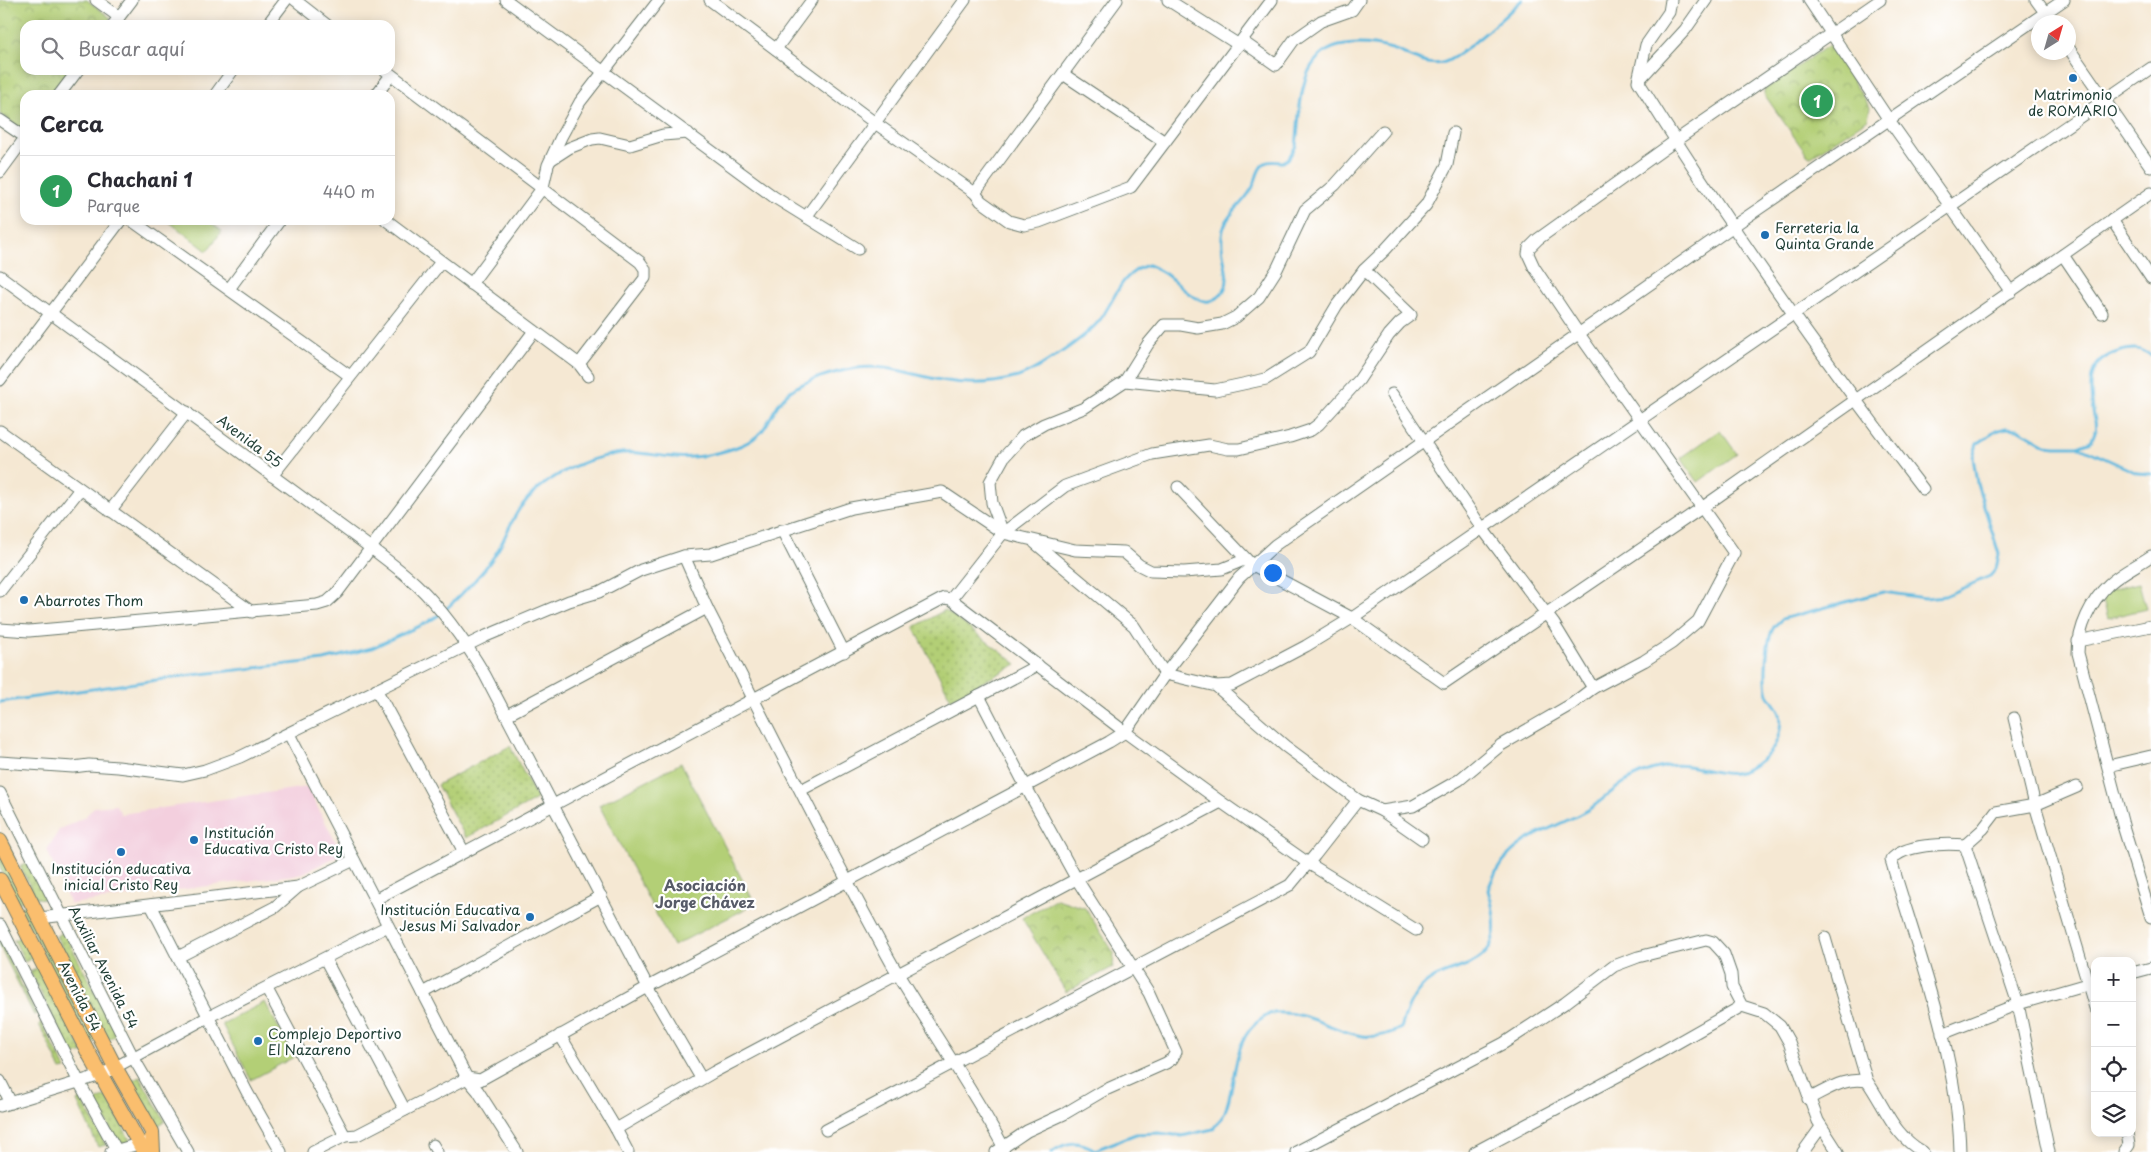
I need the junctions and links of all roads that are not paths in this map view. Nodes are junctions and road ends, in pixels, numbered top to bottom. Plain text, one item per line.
1 (96, 0) edge
2 (132, 0) edge
3 (286, 0) edge
4 (295, 0) edge
5 (506, 0) edge
6 (659, 0) edge
7 (710, 0) edge
8 (812, 0) edge
9 (965, 0) edge
10 (1117, 0) edge
11 (1168, 0) edge
12 (1272, 0) edge
13 (1359, 0) edge
14 (1671, 0) edge
15 (1706, 0) edge
16 (1808, 0) edge
17 (1880, 0) edge
18 (2036, 0) edge
19 (2064, 0) edge
20 (2046, 15) edge
21 (2051, 15) edge
22 (115, 20) edge
23 (117, 20) edge
24 (271, 20) edge
25 (321, 20) edge
26 (2031, 29) edge
27 (1831, 33) junction
28 (1240, 43) junction
29 (776, 49) junction
30 (2076, 58) edge
31 (2151, 68) edge
32 (603, 71) junction
33 (1063, 74) junction
34 (74, 75) edge
35 (230, 75) edge
36 (386, 75) edge
37 (392, 75) edge
38 (1638, 81) junction
39 (62, 90) edge
40 (219, 90) edge
41 (379, 90) edge
42 (2106, 100) junction
43 (0, 120) edge
44 (1889, 120) junction
45 (875, 123) junction
46 (1383, 131) dead end
47 (1453, 133) dead end
48 (20, 134) edge
49 (688, 134) junction
50 (1675, 141) junction
51 (1165, 142) junction
52 (20, 145) edge
53 (551, 159) junction
54 (2151, 167) edge
55 (0, 172) edge
56 (542, 187) junction
57 (975, 193) junction
58 (2151, 193) edge
59 (1950, 207) junction
60 (806, 218) junction
61 (2112, 220) junction
62 (117, 225) edge
63 (138, 225) edge
64 (276, 225) edge
65 (393, 225) edge
66 (1732, 227) junction
67 (858, 249) dead end
68 (2063, 255) junction
69 (441, 262) junction
70 (1364, 270) junction
71 (0, 276) edge
72 (2151, 278) edge
73 (471, 284) junction
74 (229, 288) junction
75 (2011, 292) junction
76 (2102, 313) dead end
77 (49, 314) junction
78 (1793, 314) junction
79 (534, 331) junction
80 (1579, 334) junction
81 (579, 364) junction
82 (350, 376) junction
83 (588, 376) dead end
84 (0, 380) edge
85 (1125, 381) junction
86 (1392, 394) dead end
87 (1856, 401) junction
88 (186, 412) junction
89 (1640, 421) junction
90 (0, 431) edge
91 (1424, 441) junction
92 (272, 476) junction
93 (1178, 488) dead end
94 (80, 489) junction
95 (1923, 489) dead end
96 (1702, 507) junction
97 (110, 511) junction
98 (1482, 528) junction
99 (782, 530) junction
100 (1003, 533) junction
101 (1032, 541) junction
102 (372, 548) junction
103 (684, 556) junction
104 (2151, 556) edge
105 (1252, 564) junction
106 (0, 591) edge
107 (951, 599) junction
108 (707, 608) junction
109 (252, 612) junction
110 (1546, 615) junction
111 (1352, 618) junction
112 (2151, 626) edge
113 (0, 629) edge
114 (2078, 641) junction
115 (467, 645) junction
116 (844, 652) junction
117 (1038, 664) junction
118 (1166, 674) junction
119 (1216, 686) junction
120 (1593, 688) junction
121 (376, 690) junction
122 (979, 696) junction
123 (754, 698) junction
124 (507, 714) junction
125 (2014, 718) dead end
126 (1125, 732) junction
127 (289, 734) junction
128 (2151, 756) edge
129 (0, 762) edge
130 (2108, 766) junction
131 (1026, 787) junction
132 (2077, 787) dead end
133 (801, 790) junction
134 (0, 794) edge
135 (1358, 800) junction
136 (1222, 802) junction
137 (552, 804) junction
138 (2035, 804) junction
139 (1382, 811) junction
140 (1422, 840) dead end
141 (0, 842) edge
142 (1965, 845) junction
143 (464, 852) junction
144 (354, 860) junction
145 (1308, 863) junction
146 (1076, 878) junction
147 (0, 880) edge
148 (848, 881) junction
149 (298, 888) junction
150 (601, 896) junction
151 (376, 899) junction
152 (151, 905) junction
153 (61, 915) junction
154 (2151, 917) edge
155 (40, 918) junction
156 (20, 920) junction
157 (0, 921) edge
158 (0, 925) edge
159 (388, 926) junction
160 (1416, 930) dead end
161 (1825, 938) dead end
162 (178, 957) junction
163 (325, 959) junction
164 (1132, 968) junction
165 (2151, 968) edge
166 (2136, 971) edge
167 (898, 973) junction
168 (2091, 980) edge
169 (2091, 983) edge
170 (648, 987) junction
171 (267, 989) junction
172 (423, 993) junction
173 (2018, 1004) junction
174 (1742, 1006) junction
175 (208, 1017) junction
176 (1942, 1034) junction
177 (560, 1035) junction
178 (133, 1057) junction
179 (952, 1063) junction
180 (115, 1067) junction
181 (101, 1075) junction
182 (467, 1078) junction
183 (701, 1078) junction
184 (0, 1081) edge
185 (1867, 1081) junction
186 (79, 1082) junction
187 (1808, 1099) junction
188 (6, 1105) edge
189 (405, 1110) junction
190 (1822, 1127) junction
191 (616, 1129) junction
192 (826, 1130) dead end
193 (345, 1136) junction
194 (2128, 1137) edge
195 (153, 1138) junction
196 (142, 1148) edge
197 (1000, 1150) edge
198 (114, 1151) edge
199 (153, 1152) edge
200 (188, 1152) edge
201 (281, 1152) edge
202 (313, 1152) edge
203 (517, 1152) edge
204 (628, 1152) edge
205 (1296, 1152) edge
206 (1475, 1152) edge
207 (1803, 1152) edge
208 (1838, 1152) edge
209 (1923, 1152) edge
210 (1960, 1152) edge
211 (2049, 1152) edge
212 (2124, 1152) edge

1 - 22 street
2 - 23 street
3 - 24 street
4 - 25 street
5 - 32 street
6 - 32 street
7 - 29 street
8 - 29 street
9 - 45 street
10 - 33 street
11 - 28 street
12 - 28 street
13 - 28 street
14 - 38 street
15 - 38 street
16 - 27 street
17 - 27 street
18 - 20 street
19 - 21 street
26 - 44 street
27 - 44 street
27 - 50 street
28 - 51 street
29 - 45 street
30 - 42 street
31 - 42 street
32 - 49 street
32 - 53 street
33 - 51 street
33 - 57 street
34 - 39 street
35 - 40 street
36 - 41 street
37 - 56 street
38 - 50 street
42 - 54 street
42 - 59 street
43 - 48 street
44 - 59 street
44 - 66 street
45 - 57 street
45 - 60 street
46 - 85 street
47 - 70 street
49 - 53 street
49 - 60 street
50 - 66 street
50 - 80 street
51 - 57 street
52 - 55 street
53 - 56 street
56 - 73 street
56 - 81 street
58 - 61 street
59 - 75 street
59 - 78 street
60 - 67 street
61 - 68 street
61 - 72 street
62 - 77 street
63 - 74 street
64 - 74 street
65 - 69 street
66 - 78 street
66 - 80 street
68 - 75 street
68 - 76 street
69 - 73 street
69 - 82 street
70 - 85 street
70 - 100 street
71 - 77 street, Avenida 55
73 - 79 street
74 - 82 street
75 - 87 street
77 - 84 street
77 - 88 street, Avenida 55
78 - 87 street
78 - 89 street
79 - 81 street
79 - 102 street
80 - 89 street
80 - 91 street
81 - 83 street
82 - 92 street
85 - 100 street
86 - 91 street
87 - 95 street
87 - 96 street
88 - 92 street, Avenida 55
88 - 97 street
89 - 96 street
89 - 98 street
90 - 94 street
91 - 98 street
91 - 105 street
92 - 102 street, Avenida 55
93 - 105 street
94 - 97 street
94 - 106 street
96 - 110 street
96 - 120 street
97 - 109 street
98 - 110 street
98 - 111 street
99 - 100 street
99 - 103 street
99 - 116 street
100 - 101 street
100 - 107 street
101 - 105 street
101 - 118 street
102 - 109 street
102 - 115 street, Avenida 55
103 - 108 street
103 - 115 street
104 - 114 street
105 - 111 street
105 - 118 street
107 - 116 street
107 - 117 street
108 - 123 street
108 - 124 street
109 - 113 street
110 - 111 street
110 - 120 street
111 - 119 street
112 - 114 street
114 - 130 street
115 - 121 street
115 - 124 street, Avenida 55
116 - 123 street
117 - 122 street
117 - 126 street
118 - 119 street
118 - 126 street
119 - 135 street
120 - 139 street
121 - 127 street
121 - 143 street
122 - 131 street
122 - 133 street
123 - 133 street
123 - 137 street
124 - 137 street, Avenida 55
125 - 138 street
126 - 131 street
126 - 136 street
127 - 129 street
127 - 144 street
128 - 130 street
130 - 154 street
131 - 146 street
131 - 148 street
132 - 138 street
133 - 148 street
134 - 153 street, Auxiliar Avenida 54
135 - 139 street
135 - 145 street
136 - 145 street
136 - 146 street
137 - 143 street
137 - 150 street, Avenida 55
138 - 142 street
138 - 168 street
139 - 140 street
141 - 155 main road, Avenida 54
142 - 173 street
142 - 176 street
143 - 151 street
144 - 149 street
144 - 151 street
145 - 160 street
145 - 164 street
146 - 164 street
146 - 167 street
147 - 156 main road, Avenida 54
148 - 167 street
148 - 170 street
149 - 152 street
149 - 162 street
150 - 170 street, Avenida 55
150 - 172 street
151 - 159 street
152 - 153 street
152 - 162 street
153 - 155 street
153 - 178 street, Auxiliar Avenida 54
155 - 180 main road, Avenida 54
156 - 157 street
156 - 181 main road, Avenida 54
158 - 186 street
159 - 163 street
159 - 172 street
161 - 185 street
162 - 175 street
163 - 171 street
163 - 189 street
164 - 179 street
164 - 197 street
165 - 166 street
167 - 179 street
167 - 183 street
169 - 173 street
170 - 177 street
170 - 183 street, Avenida 55
171 - 175 street
171 - 193 street
172 - 182 street
173 - 176 street
173 - 211 street
174 - 187 street
174 - 205 street
174 - 206 street
175 - 178 street
175 - 201 street
176 - 210 street
177 - 182 street
177 - 191 street
178 - 180 street
178 - 200 street, Auxiliar Avenida 54
179 - 192 street
179 - 197 street
180 - 181 street
180 - 195 main road, Avenida 54
181 - 186 street
181 - 196 main road, Avenida 54
182 - 189 street
182 - 203 street
183 - 191 street
184 - 188 street
185 - 187 street
185 - 209 street
186 - 188 street
186 - 198 street
187 - 190 street
189 - 193 street
190 - 207 street
190 - 208 street
191 - 204 street
193 - 202 street
194 - 212 street
195 - 196 street
195 - 199 main road, Avenida 54
196 - 198 street

